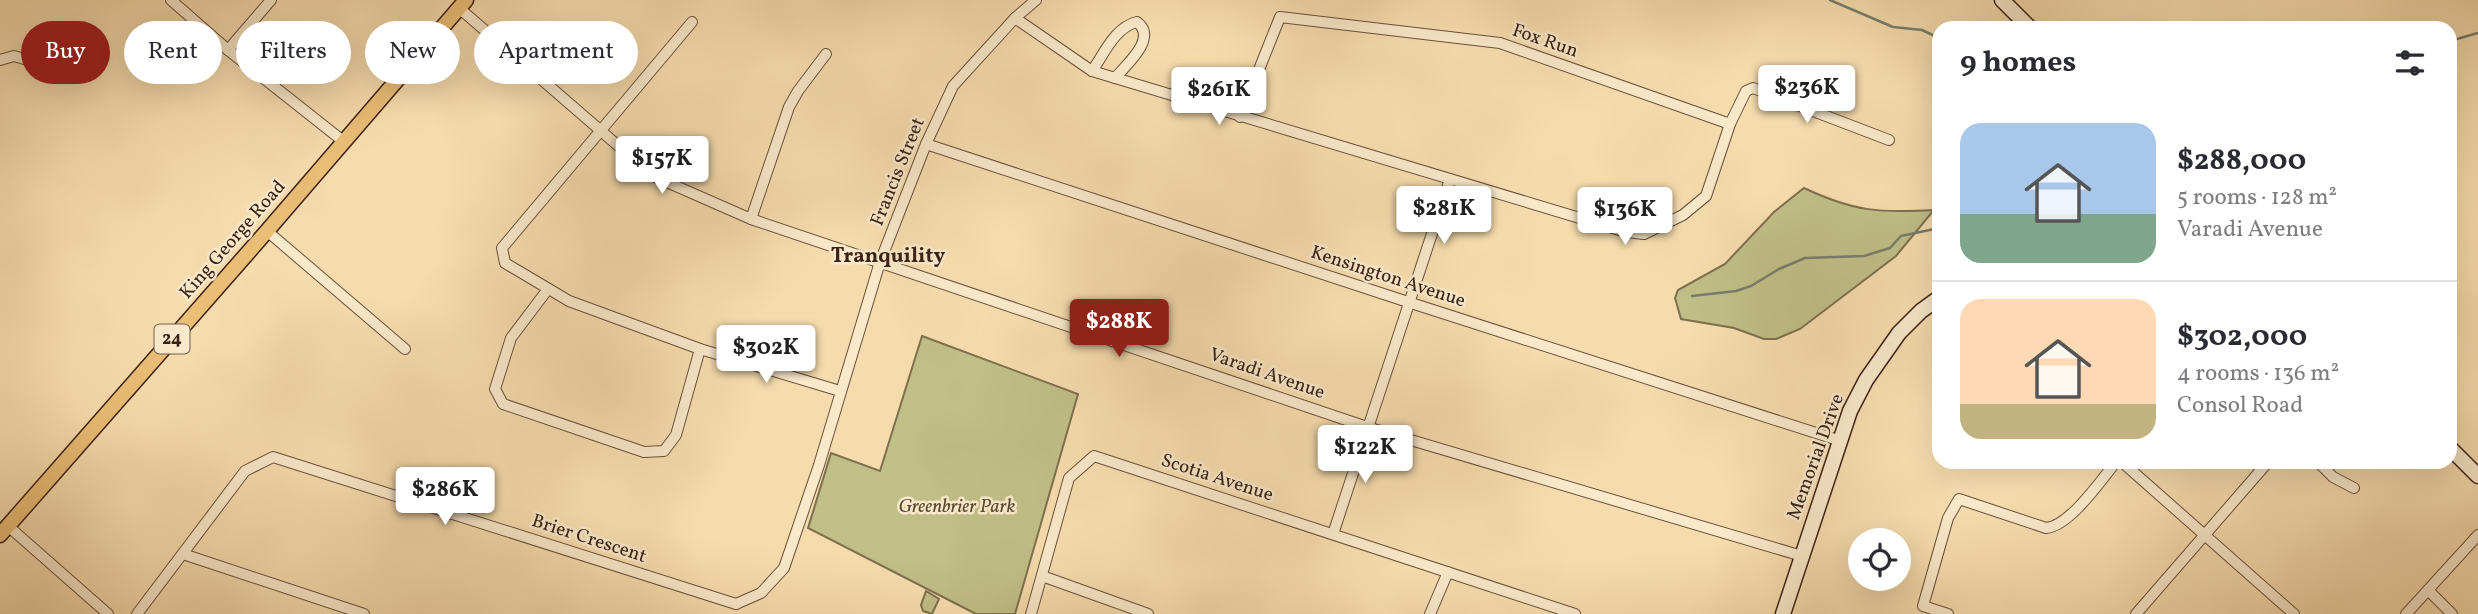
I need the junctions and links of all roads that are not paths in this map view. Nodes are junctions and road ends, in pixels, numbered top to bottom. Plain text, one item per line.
1 (171, 0) edge
2 (271, 0) edge
3 (1036, 0) edge
4 (2002, 0) edge
5 (463, 4) edge
6 (1015, 18) junction
7 (2023, 21) edge
8 (692, 22) dead end
9 (228, 50) junction
10 (826, 54) dead end
11 (21, 58) edge
12 (0, 60) edge
13 (1092, 71) junction
14 (1115, 78) junction
15 (1240, 117) junction
16 (1730, 124) junction
17 (599, 131) junction
18 (1889, 140) dead end
19 (342, 141) junction
20 (926, 144) junction
21 (1450, 179) junction
22 (751, 219) junction
23 (267, 231) junction
24 (880, 262) junction
25 (548, 289) junction
26 (1408, 302) junction
27 (1932, 303) edge
28 (405, 349) dead end
29 (700, 349) junction
30 (840, 391) junction
31 (1367, 427) junction
32 (1841, 441) junction
33 (2457, 455) edge
34 (2110, 469) edge
35 (2130, 469) edge
36 (2262, 469) edge
37 (2325, 469) edge
38 (2478, 475) edge
39 (2354, 488) dead end
40 (4, 530) edge
41 (1334, 534) junction
42 (2206, 534) junction
43 (2478, 535) edge
44 (183, 554) junction
45 (1802, 556) junction
46 (1448, 572) junction
47 (1042, 576) junction
48 (2428, 590) junction
49 (734, 609) edge
50 (108, 614) edge
51 (137, 614) edge
52 (363, 614) edge
53 (1031, 614) edge
54 (1148, 614) edge
55 (1430, 614) edge
56 (1575, 614) edge
57 (1783, 614) edge
58 (1948, 614) edge
59 (2136, 614) edge
60 (2294, 614) edge
61 (2406, 614) edge
62 (2452, 614) edge

1 - 9 street
2 - 9 street
3 - 6 street, Francis Street
4 - 7 main road
5 - 17 street, Varadi Avenue
5 - 19 main road, King George Road / 24
6 - 13 street
6 - 20 street, Francis Street
8 - 17 street
9 - 19 street
10 - 22 street
11 - 12 street
13 - 14 street
13 - 14 street
14 - 15 street
15 - 16 street, Fox Run
15 - 21 street
16 - 18 street
16 - 21 street
17 - 22 street, Varadi Avenue
17 - 25 street
19 - 23 main road, King George Road / 24
20 - 24 street, Francis Street
20 - 26 street, Kensington Avenue
21 - 26 street
22 - 24 street, Varadi Avenue
23 - 28 street
23 - 40 main road, King George Road / 24
24 - 30 street, Francis Street
24 - 31 street, Varadi Avenue
25 - 29 street
25 - 29 street
26 - 31 street
26 - 32 street, Kensington Avenue
27 - 32 main road, Memorial Drive
29 - 30 street
30 - 49 street, Francis Street
31 - 41 street
31 - 45 street, Varadi Avenue
32 - 45 main road, Memorial Drive
33 - 38 main road
34 - 58 street
35 - 42 street
36 - 42 street
37 - 39 street
40 - 50 street
41 - 46 street, Scotia Avenue
41 - 47 street, Scotia Avenue
42 - 59 street
42 - 60 street
43 - 48 street
44 - 49 street, Brier Crescent
44 - 51 street, Brier Crescent
44 - 52 street
45 - 57 main road, Memorial Drive
46 - 55 street
46 - 56 street, Scotia Avenue
47 - 53 street, Scotia Avenue
47 - 54 street
48 - 61 street
48 - 62 street

